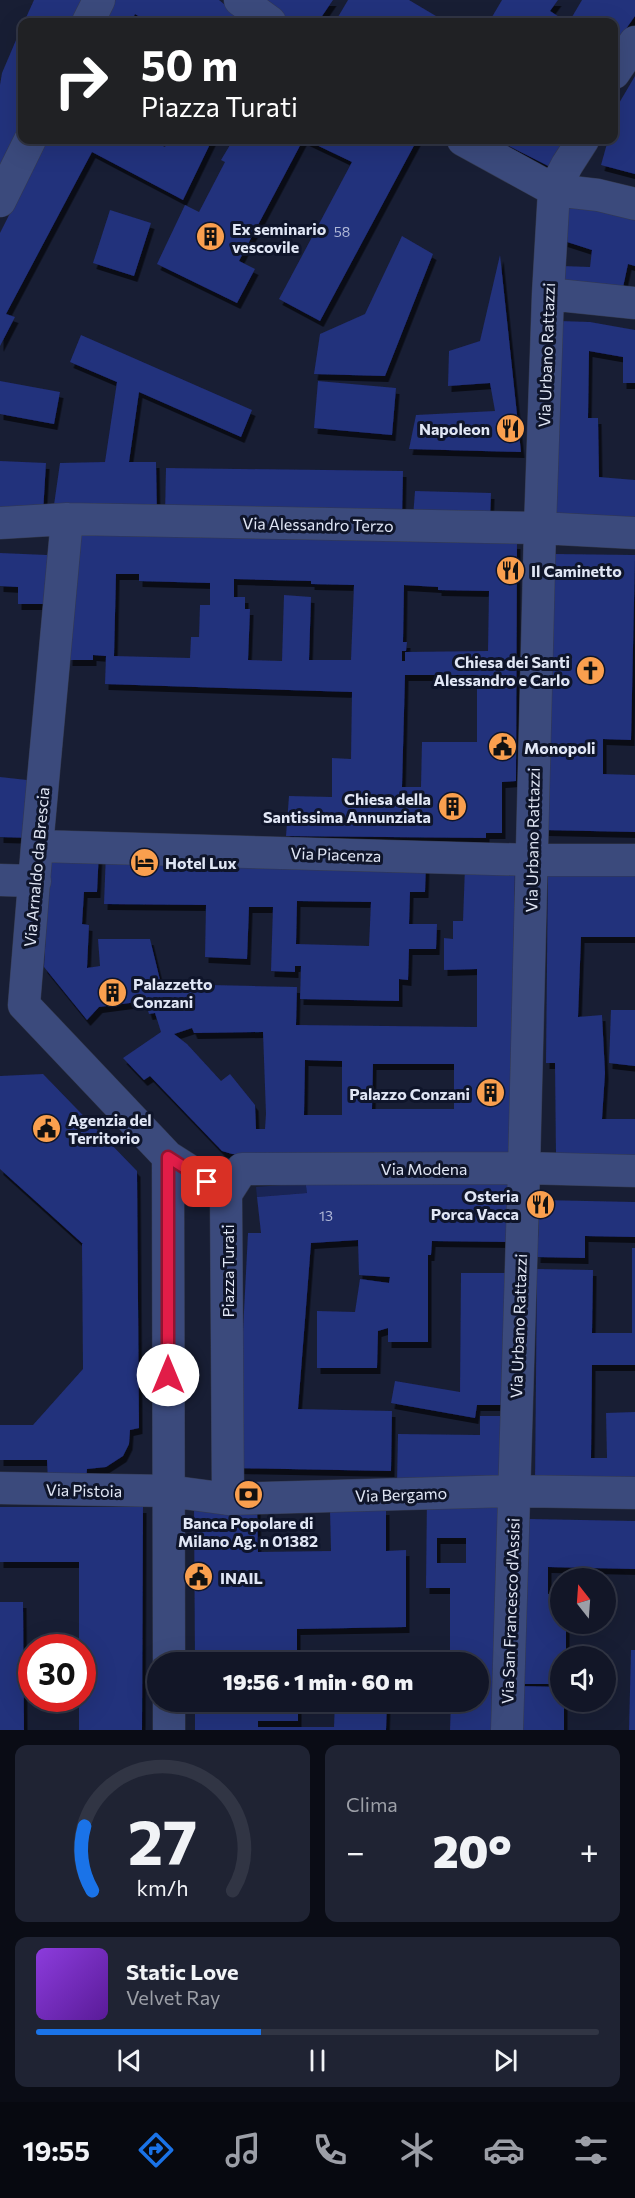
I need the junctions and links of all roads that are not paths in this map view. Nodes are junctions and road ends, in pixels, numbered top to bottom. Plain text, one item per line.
1 (99, 0) edge
2 (240, 0) edge
3 (90, 18) edge
4 (265, 18) edge
5 (635, 42) edge
6 (618, 67) edge
7 (28, 144) edge
8 (470, 144) edge
9 (580, 144) edge
10 (554, 190) junction
11 (0, 201) edge
12 (635, 204) edge
13 (548, 294) junction
14 (635, 303) edge
15 (67, 519) junction
16 (0, 523) edge
17 (540, 528) junction
18 (635, 533) edge
19 (37, 846) junction
20 (531, 860) junction
21 (635, 860) edge
22 (0, 880) edge
23 (35, 881) junction
24 (12, 1005) edge
25 (168, 1157) junction
26 (524, 1168) junction
27 (635, 1171) edge
28 (226, 1194) junction
29 (0, 1488) edge
30 (168, 1491) junction
31 (513, 1491) junction
32 (635, 1493) edge
33 (228, 1498) junction
34 (169, 1652) edge
35 (169, 1712) edge
36 (169, 1730) edge
37 (507, 1730) edge

1 - 3 street
2 - 4 street
5 - 6 street
7 - 11 street
8 - 10 street
9 - 10 street
10 - 12 street
10 - 13 street, Via Urbano Rattazzi
13 - 14 street
13 - 17 street, Via Urbano Rattazzi
15 - 16 street, Via Alessandro Terzo
15 - 17 street, Via Alessandro Terzo
15 - 19 street, Via Arnaldo da Brescia
17 - 18 street, Via Alessandro Terzo
17 - 20 street, Via Urbano Rattazzi
19 - 20 street, Via Piacenza
19 - 23 street, Via Arnaldo da Brescia
20 - 21 street, Via Piacenza
20 - 26 street, Via Urbano Rattazzi
22 - 23 street
23 - 24 street, Via Arnaldo da Brescia
24 - 25 street, Via Arnaldo da Brescia
25 - 28 street
25 - 30 street
26 - 27 street, Via Modena
26 - 28 street, Via Modena
26 - 31 street, Via Urbano Rattazzi
28 - 33 street, Piazza Turati
29 - 30 street, Via Pistoia
30 - 33 street, Via Bergamo
30 - 34 street
31 - 32 street, Via Bergamo
31 - 33 street, Via Bergamo
31 - 37 street, Via San Francesco d'Assisi
35 - 36 street

